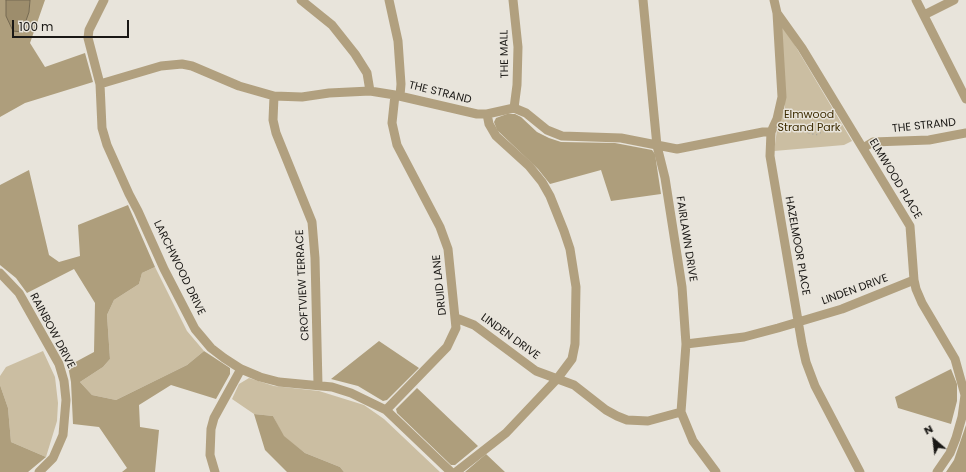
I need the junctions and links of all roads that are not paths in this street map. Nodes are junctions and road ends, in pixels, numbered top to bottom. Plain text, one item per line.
1 (104, 0) edge
2 (301, 0) edge
3 (389, 0) edge
4 (513, 0) edge
5 (643, 0) edge
6 (774, 0) edge
7 (916, 0) edge
8 (954, 0) edge
9 (777, 13) junction
10 (924, 15) junction
11 (100, 84) junction
12 (370, 91) junction
13 (397, 95) junction
14 (274, 96) junction
15 (966, 99) edge
16 (514, 108) junction
17 (487, 114) junction
18 (771, 132) junction
19 (966, 133) edge
20 (657, 146) junction
21 (863, 148) junction
22 (0, 273) edge
23 (914, 280) junction
24 (456, 318) junction
25 (798, 322) junction
26 (686, 344) junction
27 (241, 369) junction
28 (557, 379) junction
29 (318, 385) junction
30 (386, 410) junction
31 (681, 412) junction
32 (39, 472) edge
33 (215, 472) edge
34 (451, 472) edge
35 (456, 472) edge
36 (716, 472) edge
37 (860, 472) edge
38 (937, 472) edge

1 - 11 street, LARCHWOOD DRIVE
2 - 12 street
3 - 13 street, DRUID LANE
4 - 16 street, THE MALL
5 - 20 street, FAIRLAWN DRIVE
6 - 9 street, ELMWOOD PLACE
7 - 10 street
8 - 10 street
9 - 18 street, HAZELMOOR PLACE
9 - 21 street, ELMWOOD PLACE
10 - 15 street
11 - 14 street, THE STRAND
11 - 27 street, LARCHWOOD DRIVE
12 - 13 street, THE STRAND
12 - 14 street, THE STRAND
13 - 17 street, THE STRAND
13 - 24 street, DRUID LANE
14 - 29 street, CROFTVIEW TERRACE
16 - 17 street, THE STRAND
16 - 20 street
17 - 28 street
18 - 20 street
18 - 25 street, HAZELMOOR PLACE
19 - 21 street, THE STRAND
20 - 26 street, FAIRLAWN DRIVE
21 - 23 street, ELMWOOD PLACE
22 - 32 street, RAINBOW DRIVE
23 - 25 street, LINDEN DRIVE
23 - 38 street, ELMWOOD PLACE
24 - 28 street, LINDEN DRIVE
24 - 30 street, DRUID LANE
25 - 26 street, LINDEN DRIVE
25 - 37 street, HAZELMOOR PLACE
26 - 31 street, FAIRLAWN DRIVE
27 - 29 street, LARCHWOOD DRIVE
27 - 33 street
28 - 31 street, LINDEN DRIVE
28 - 35 street
29 - 30 street, LARCHWOOD DRIVE
30 - 34 street, LARCHWOOD DRIVE
31 - 36 street, FAIRLAWN DRIVE

